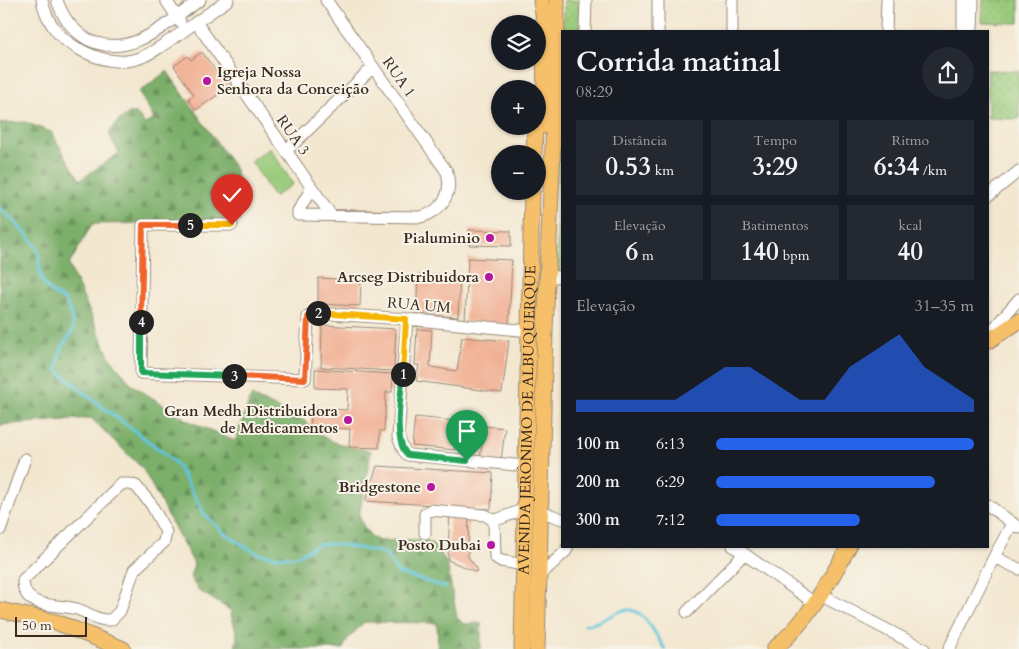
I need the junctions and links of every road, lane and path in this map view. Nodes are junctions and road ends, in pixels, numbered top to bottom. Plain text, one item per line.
1 (42, 0) edge
2 (58, 0) edge
3 (166, 0) edge
4 (200, 0) edge
5 (228, 0) edge
6 (326, 0) edge
7 (540, 0) edge
8 (557, 0) edge
9 (586, 0) edge
10 (658, 0) edge
11 (732, 0) edge
12 (887, 0) edge
13 (963, 0) edge
14 (973, 0) edge
15 (539, 15) edge
16 (176, 16) junction
17 (196, 22) junction
18 (185, 30) junction
19 (585, 30) edge
20 (658, 30) edge
21 (732, 30) edge
22 (886, 30) edge
23 (963, 30) edge
24 (972, 30) edge
25 (373, 67) junction
26 (559, 103) edge
27 (558, 134) edge
28 (286, 151) junction
29 (1019, 171) edge
30 (312, 188) junction
31 (989, 195) edge
32 (532, 200) edge
33 (331, 215) junction
34 (232, 225) dead end
35 (561, 276) edge
36 (547, 278) junction
37 (1019, 299) edge
38 (406, 319) junction
39 (1019, 321) edge
40 (529, 331) junction
41 (989, 334) edge
42 (989, 340) edge
43 (26, 460) dead end
44 (526, 466) junction
45 (989, 506) edge
46 (533, 510) junction
47 (561, 519) edge
48 (494, 521) junction
49 (1016, 526) edge
50 (0, 530) edge
51 (425, 534) dead end
52 (567, 548) edge
53 (735, 548) edge
54 (848, 548) edge
55 (743, 555) junction
56 (994, 557) junction
57 (524, 565) junction
58 (1019, 569) edge
59 (539, 576) junction
60 (819, 600) junction
61 (0, 610) edge
62 (687, 612) dead end
63 (61, 614) junction
64 (122, 649) edge
65 (522, 649) edge
66 (537, 649) edge
67 (774, 649) edge
68 (924, 649) edge
69 (949, 649) edge

1 - 18 street
2 - 16 street
3 - 16 street
4 - 16 street
5 - 17 street
6 - 25 street, RUA 1
7 - 15 main road
7 - 27 main road
8 - 26 main road, AVENIDA JERÔNIMO DE ALBUQUERQUE
9 - 19 street
10 - 20 street
11 - 21 street
12 - 22 street
13 - 23 street
14 - 24 street
16 - 18 street
17 - 18 street
17 - 28 street, RUA 3
25 - 28 street
25 - 33 street, RUA 1
26 - 27 main road, AVENIDA JERÔNIMO DE ALBUQUERQUE
27 - 36 main road, AVENIDA JERÔNIMO DE ALBUQUERQUE
28 - 30 street, RUA 3
29 - 31 street
30 - 33 street, RUA 3
30 - 33 street
32 - 40 main road, AVENIDA JERÔNIMO DE ALBUQUERQUE
34 - 38 street, RUA UM
35 - 36 street
36 - 46 main road, AVENIDA JERÔNIMO DE ALBUQUERQUE
37 - 41 street
38 - 40 street, RUA UM
38 - 44 street
39 - 42 main road
40 - 44 main road, AVENIDA JERÔNIMO DE ALBUQUERQUE
43 - 50 street
44 - 46 main road, AVENIDA JERÔNIMO DE ALBUQUERQUE
45 - 49 street
46 - 47 street
46 - 48 street
46 - 57 main road, AVENIDA JERÔNIMO DE ALBUQUERQUE
46 - 59 main road, AVENIDA JERÔNIMO DE ALBUQUERQUE
48 - 51 street
48 - 57 street
49 - 56 street
52 - 59 street
53 - 55 street
54 - 60 main road
55 - 60 street
55 - 62 street
56 - 58 street
56 - 69 street
57 - 65 main road, AVENIDA JERÔNIMO DE ALBUQUERQUE
59 - 66 main road, AVENIDA JERÔNIMO DE ALBUQUERQUE
60 - 67 main road
60 - 68 street
61 - 63 main road
63 - 63 street
63 - 64 main road

